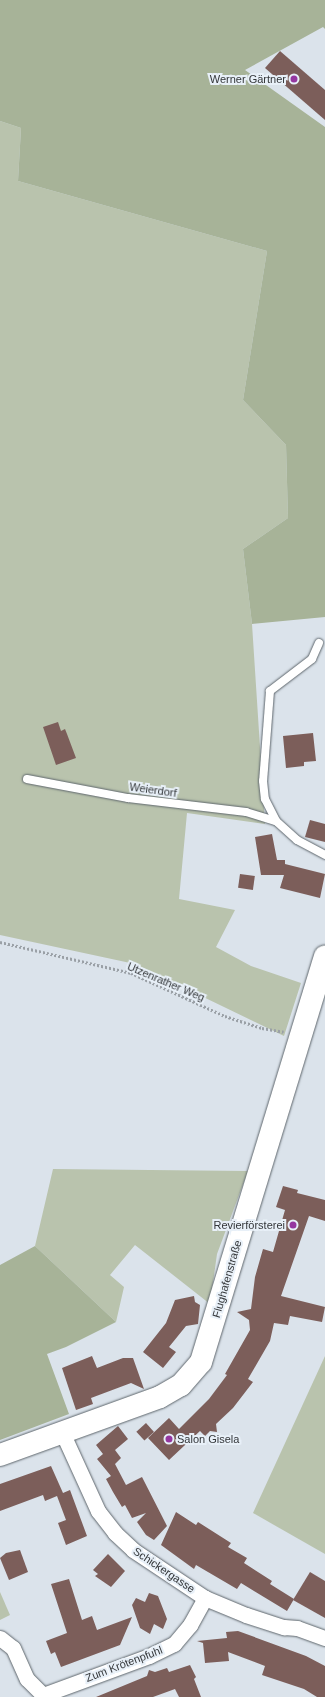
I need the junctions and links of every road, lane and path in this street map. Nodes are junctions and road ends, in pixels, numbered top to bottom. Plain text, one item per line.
1 (319, 643) dead end
2 (27, 779) dead end
3 (276, 821) junction
4 (325, 855) edge
5 (0, 942) edge
6 (325, 957) edge
7 (302, 1034) junction
8 (62, 1432) junction
9 (0, 1455) edge
10 (205, 1598) junction
11 (0, 1638) edge
12 (325, 1638) edge
13 (43, 1696) edge

1 - 3 lane, Weierdorf
2 - 3 lane, Weierdorf
3 - 4 lane, Weierdorf
5 - 7 path, Utzenrather Weg
6 - 7 main road, Flughafenstraße
7 - 8 main road, Flughafenstraße
8 - 9 main road, Flughafenstraße
8 - 10 street, Schickergasse
10 - 12 street, Schickergasse
10 - 13 street, Zum Krötenpfuhl
11 - 13 street, Zum Krötenpfuhl

